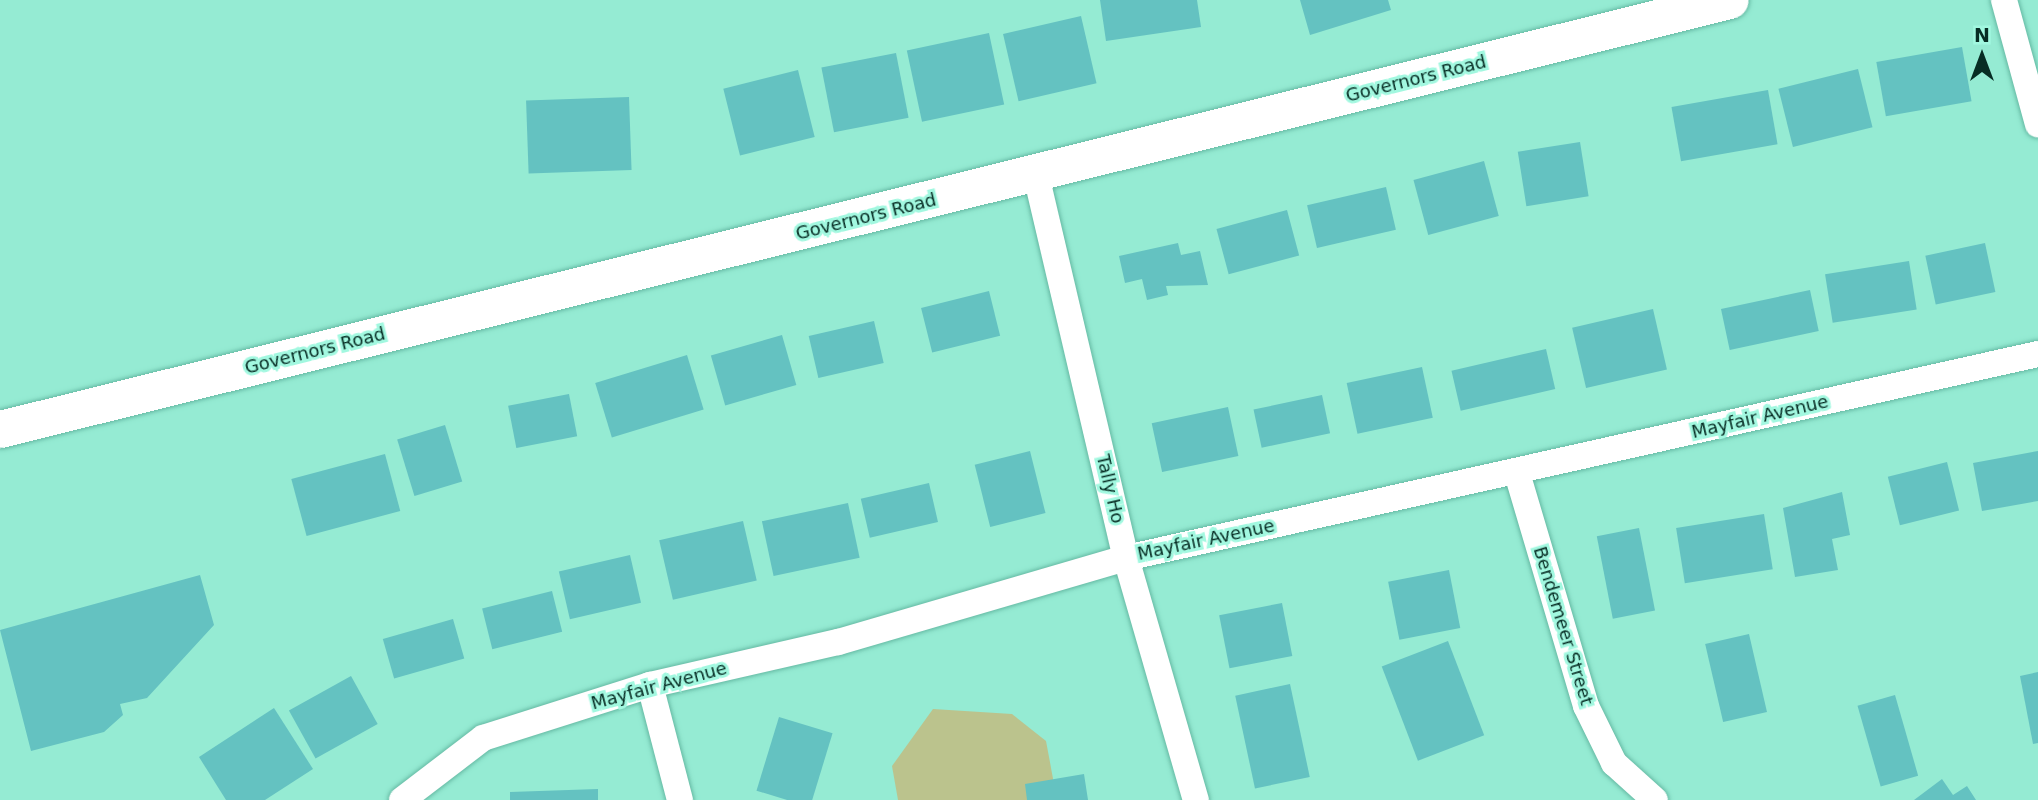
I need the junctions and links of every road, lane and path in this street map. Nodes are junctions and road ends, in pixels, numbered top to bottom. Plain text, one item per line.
1 (1730, 0) edge
2 (2004, 0) edge
3 (2038, 124) edge
4 (1036, 175) junction
5 (2038, 354) edge
6 (0, 429) edge
7 (1517, 473) junction
8 (1126, 558) junction
9 (650, 685) junction
10 (402, 800) edge
11 (680, 800) edge
12 (1196, 800) edge
13 (1656, 800) edge

1 - 4 main road, Governors Road
2 - 3 street
4 - 6 main road, Governors Road
4 - 8 street, Tally Ho
5 - 7 street, Mayfair Avenue
7 - 8 street, Mayfair Avenue
7 - 13 street, Bendemeer Street
8 - 9 street, Mayfair Avenue
8 - 12 street, Tally Ho
9 - 10 street, Mayfair Avenue
9 - 11 street

